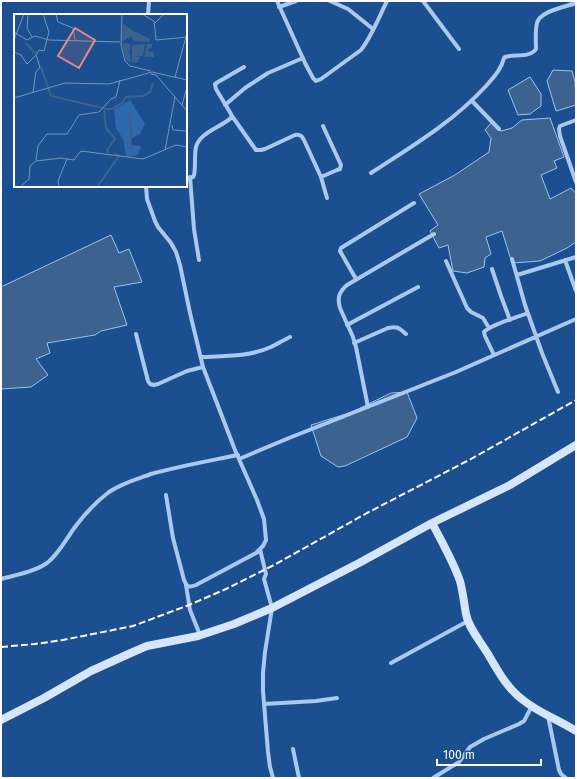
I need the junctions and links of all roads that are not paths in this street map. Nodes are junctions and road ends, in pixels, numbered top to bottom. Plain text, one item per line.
1 (149, 1) edge
2 (276, 1) edge
3 (296, 1) edge
4 (330, 1) edge
5 (387, 1) edge
6 (423, 1) edge
7 (576, 3) edge
8 (279, 7) junction
9 (148, 14) edge
10 (373, 29) junction
11 (459, 49) dead end
12 (303, 58) junction
13 (244, 67) dead end
14 (472, 101) junction
15 (225, 105) junction
16 (232, 116) junction
17 (576, 120) edge
18 (323, 126) dead end
19 (499, 129) dead end
20 (371, 173) dead end
21 (321, 177) junction
22 (188, 178) edge
23 (576, 182) edge
24 (147, 187) edge
25 (327, 198) dead end
26 (414, 203) dead end
27 (434, 234) dead end
28 (576, 257) edge
29 (512, 259) dead end
30 (199, 260) dead end
31 (565, 260) junction
32 (446, 261) dead end
33 (492, 269) dead end
34 (516, 275) junction
35 (356, 279) junction
36 (418, 287) dead end
37 (576, 291) edge
38 (528, 313) junction
39 (576, 319) edge
40 (510, 320) junction
41 (347, 325) junction
42 (489, 328) junction
43 (136, 334) dead end
44 (406, 334) dead end
45 (536, 336) junction
46 (290, 337) dead end
47 (354, 343) junction
48 (494, 356) junction
49 (201, 357) junction
50 (204, 367) junction
51 (558, 392) dead end
52 (368, 407) junction
53 (576, 445) edge
54 (238, 457) junction
55 (166, 495) dead end
56 (432, 523) junction
57 (260, 549) junction
58 (1, 579) edge
59 (186, 585) junction
60 (272, 608) junction
61 (468, 620) junction
62 (200, 635) junction
63 (392, 663) dead end
64 (337, 698) dead end
65 (264, 704) junction
66 (532, 706) junction
67 (548, 716) junction
68 (1, 720) edge
69 (576, 731) edge
70 (293, 748) dead end
71 (273, 778) edge
72 (299, 778) edge
73 (433, 778) edge
74 (566, 778) edge

1 - 9 street
2 - 8 street
3 - 8 street
4 - 10 street
5 - 10 street
6 - 11 street
7 - 14 street
8 - 12 street
10 - 12 street
12 - 15 street
13 - 15 street
14 - 19 street
14 - 20 street
15 - 16 street
16 - 21 street
16 - 22 street
17 - 23 street
18 - 21 street
21 - 25 street
22 - 30 street
24 - 49 street
26 - 35 street
27 - 35 street
28 - 31 street
29 - 34 street
31 - 34 street
31 - 37 street
32 - 42 street
33 - 40 street
34 - 38 street
35 - 41 street
36 - 41 street
38 - 40 street
38 - 45 street
39 - 45 street
40 - 42 street
41 - 47 street
42 - 48 street
43 - 50 street
44 - 47 street
45 - 48 street
45 - 51 street
46 - 49 street
47 - 52 street
48 - 52 street
49 - 50 street
50 - 54 street
52 - 54 street
53 - 56 street
54 - 57 street
54 - 58 street
55 - 59 street
56 - 60 street
56 - 61 street
57 - 59 street
57 - 60 street
59 - 62 street
60 - 62 street
60 - 65 street
61 - 63 street
61 - 66 street
62 - 68 street
64 - 65 street
65 - 71 street
66 - 67 street
66 - 73 street
67 - 69 street
67 - 74 street
70 - 72 street

